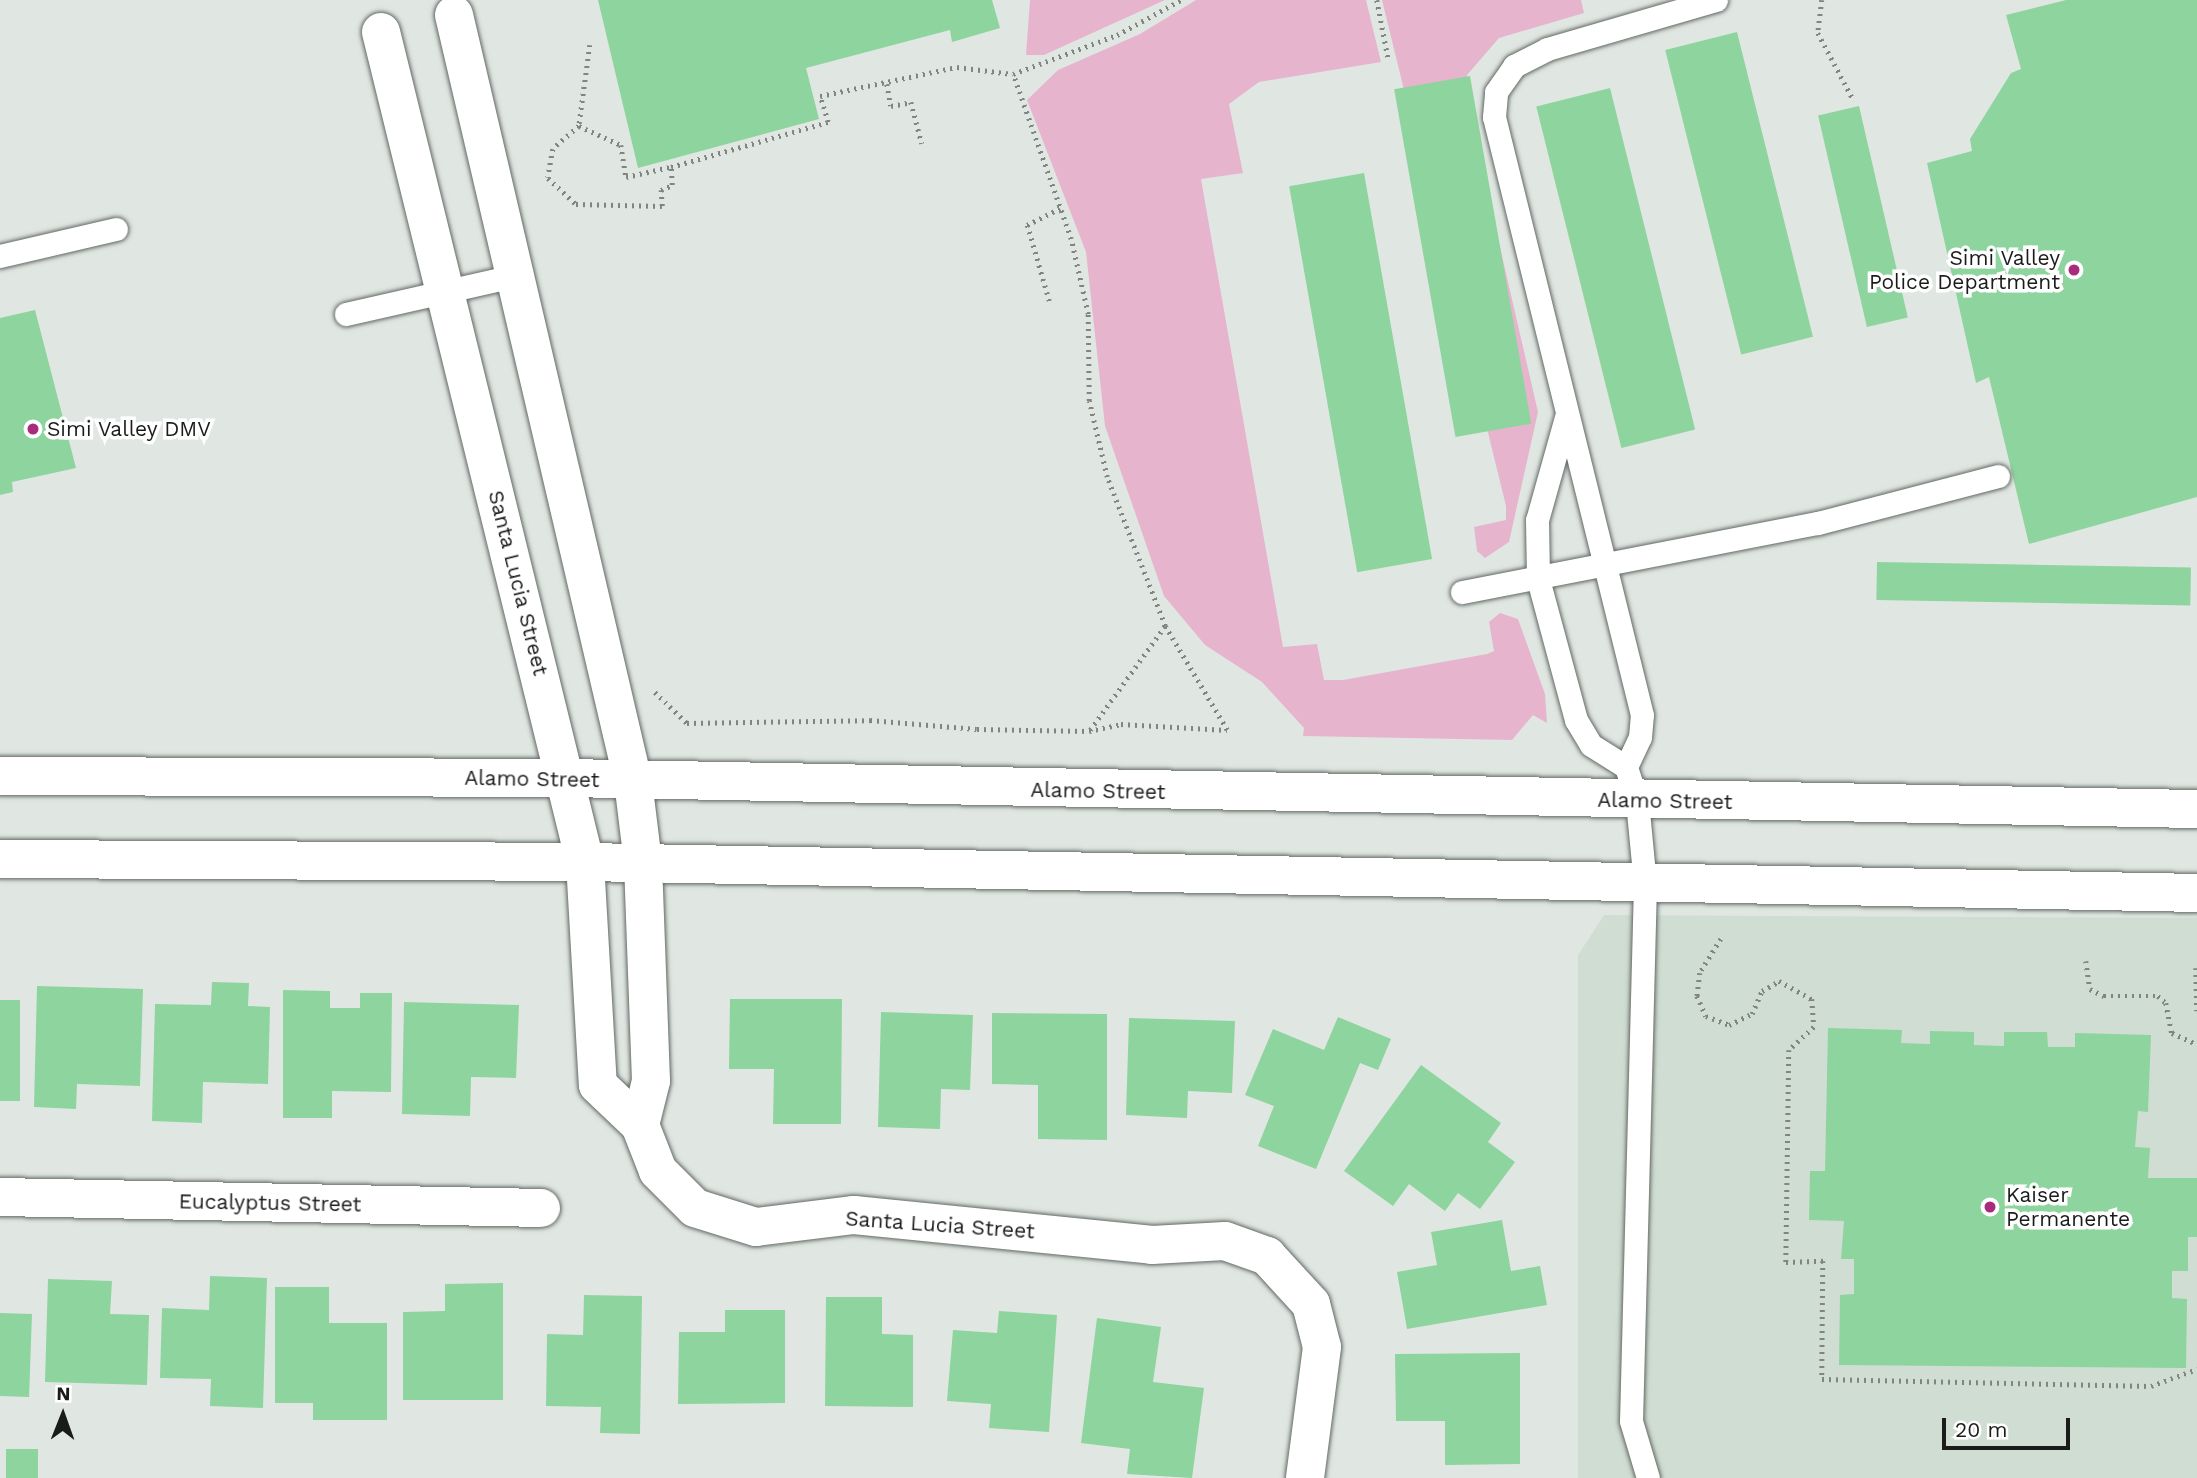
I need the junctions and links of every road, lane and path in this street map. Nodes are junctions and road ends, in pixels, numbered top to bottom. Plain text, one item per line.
1 (1181, 0) edge
2 (1377, 0) edge
3 (1717, 0) edge
4 (1822, 0) edge
5 (454, 15) dead end
6 (381, 32) dead end
7 (590, 44) dead end
8 (1388, 57) dead end
9 (1013, 74) junction
10 (887, 84) junction
11 (1854, 100) dead end
12 (579, 126) junction
13 (922, 144) dead end
14 (671, 167) junction
15 (1060, 208) junction
16 (116, 229) dead end
17 (0, 256) edge
18 (517, 275) junction
19 (446, 287) junction
20 (1049, 301) dead end
21 (346, 314) dead end
22 (1566, 417) junction
23 (1998, 476) dead end
24 (1607, 568) junction
25 (1538, 579) junction
26 (1462, 592) dead end
27 (1165, 626) junction
28 (652, 682) dead end
29 (1089, 731) junction
30 (0, 776) edge
31 (566, 778) junction
32 (633, 781) junction
33 (1631, 784) junction
34 (2197, 809) edge
35 (0, 859) edge
36 (584, 862) junction
37 (643, 863) junction
38 (1645, 884) junction
39 (2197, 892) edge
40 (1721, 939) dead end
41 (2085, 961) dead end
42 (2196, 968) edge
43 (2197, 1011) edge
44 (2197, 1044) edge
45 (640, 1125) junction
46 (0, 1197) edge
47 (541, 1208) dead end
48 (2197, 1369) edge
49 (1305, 1478) edge
50 (1648, 1478) edge

1 - 9 path
2 - 8 path
3 - 22 lane
4 - 11 path
5 - 18 main road
6 - 19 main road, Santa Lucia Street
7 - 12 path
9 - 10 path
9 - 15 path
10 - 13 path
10 - 14 path
12 - 14 path
12 - 14 path
15 - 20 path
15 - 27 path
16 - 17 lane
18 - 19 lane
18 - 32 main road
19 - 21 lane
19 - 31 main road, Santa Lucia Street
22 - 24 lane
22 - 25 lane
23 - 24 lane
24 - 25 lane
24 - 33 lane
25 - 26 lane
25 - 33 lane
27 - 29 path
27 - 29 path
28 - 29 path
30 - 31 main road, Alamo Street
31 - 32 main road, Alamo Street
31 - 36 main road, Santa Lucia Street
32 - 33 main road, Alamo Street
32 - 37 main road
33 - 34 main road, Alamo Street
33 - 38 lane
35 - 36 main road
36 - 37 main road
36 - 45 main road, Santa Lucia Street
37 - 38 main road
37 - 45 main road
38 - 39 main road
38 - 50 lane
40 - 48 path
41 - 44 path
42 - 43 path
45 - 49 main road, Santa Lucia Street
46 - 47 main road, Eucalyptus Street

